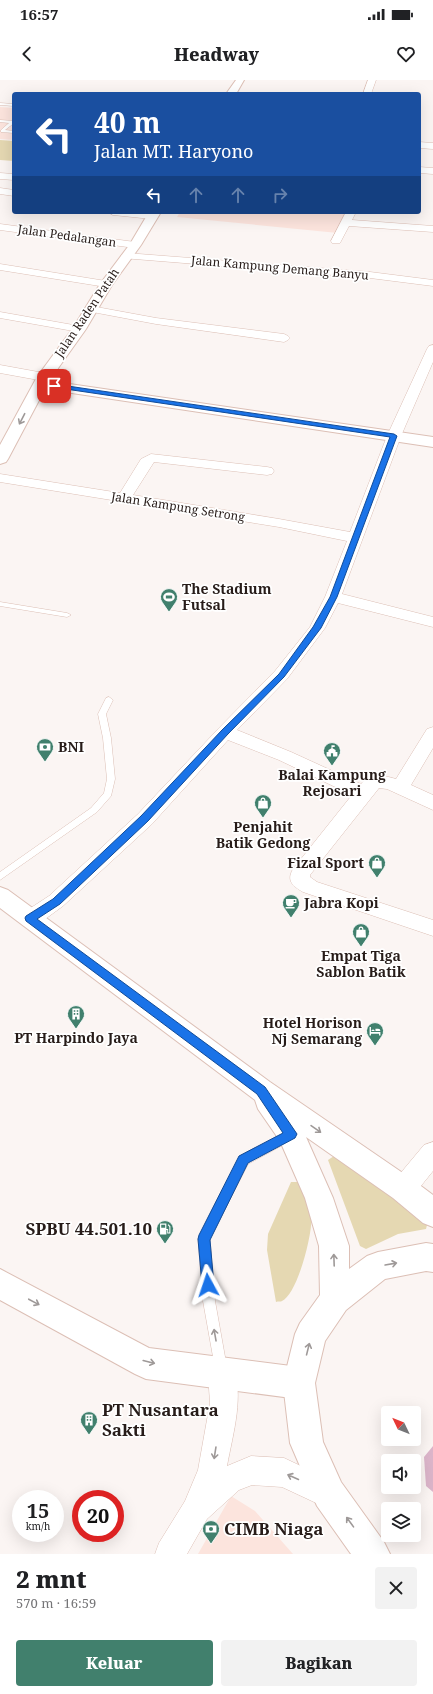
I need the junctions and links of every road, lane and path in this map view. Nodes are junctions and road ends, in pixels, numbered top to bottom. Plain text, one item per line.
1 (240, 80) edge
2 (372, 80) edge
3 (232, 92) edge
4 (368, 92) edge
5 (0, 104) edge
6 (12, 105) edge
7 (0, 121) edge
8 (12, 122) edge
9 (12, 123) edge
10 (1, 132) edge
11 (12, 132) edge
12 (421, 145) edge
13 (433, 146) edge
14 (421, 170) edge
15 (433, 171) edge
16 (0, 176) edge
17 (12, 177) edge
18 (0, 191) edge
19 (12, 193) edge
20 (154, 214) edge
21 (350, 214) edge
22 (345, 223) junction
23 (0, 227) edge
24 (433, 229) edge
25 (336, 241) dead end
26 (135, 245) junction
27 (126, 256) junction
28 (0, 267) edge
29 (433, 283) edge
30 (106, 284) junction
31 (91, 309) junction
32 (0, 314) edge
33 (79, 329) junction
34 (284, 338) dead end
35 (433, 349) edge
36 (0, 369) edge
37 (42, 380) junction
38 (394, 436) junction
39 (433, 442) edge
40 (1, 455) edge
41 (268, 471) dead end
42 (0, 478) edge
43 (124, 498) junction
44 (356, 538) junction
45 (333, 597) junction
46 (0, 604) edge
47 (67, 615) dead end
48 (433, 622) edge
49 (109, 700) dead end
50 (225, 732) junction
51 (433, 733) edge
52 (400, 788) junction
53 (365, 794) junction
54 (433, 803) edge
55 (0, 877) edge
56 (0, 896) edge
57 (30, 918) junction
58 (433, 928) edge
59 (261, 1090) junction
60 (291, 1134) junction
61 (433, 1153) edge
62 (402, 1189) junction
63 (433, 1213) edge
64 (433, 1258) edge
65 (0, 1284) edge
66 (335, 1299) junction
67 (222, 1373) junction
68 (299, 1383) junction
69 (329, 1494) junction
70 (195, 1511) junction
71 (170, 1554) edge
72 (372, 1554) edge

1 - 3 main road
2 - 4 street
5 - 6 lane
7 - 8 lane
9 - 10 lane
10 - 11 lane
12 - 13 street
14 - 15 street
16 - 17 street
18 - 19 street
20 - 26 main road, Jalan Raden Patah
21 - 22 street
22 - 24 street
22 - 25 street
23 - 26 street, Jalan Pedalangan
26 - 27 main road, Jalan Raden Patah
27 - 29 street, Jalan Kampung Demang Banyu
27 - 30 main road, Jalan Raden Patah
28 - 30 street
30 - 31 main road, Jalan Raden Patah
31 - 33 main road, Jalan Raden Patah
31 - 34 street
32 - 33 street
33 - 37 main road, Jalan Raden Patah
35 - 38 street
36 - 37 street
37 - 38 main road
37 -> 40 main road, Jalan Raden Patah
38 - 39 main road
38 - 44 street
41 - 43 street
42 - 43 street, Jalan Kampung Setrong
43 - 44 street, Jalan Kampung Setrong
44 - 45 street
45 - 48 street
45 - 50 street
46 - 47 lane
49 - 55 lane
50 - 53 street
50 - 57 street
51 - 52 street
52 - 53 street
52 - 54 street
53 - 58 street
56 - 57 main road
57 - 59 main road
59 - 60 main road
59 -> 62 main road
66 -> 60 main road
67 -> 60 lane
61 - 62 street
62 - 63 main road
66 -> 64 main road
65 -> 67 main road
68 -> 66 main road
67 - 68 main road
67 -> 70 street
68 - 69 main road
69 -> 70 street
72 -> 69 main road
70 - 71 street

